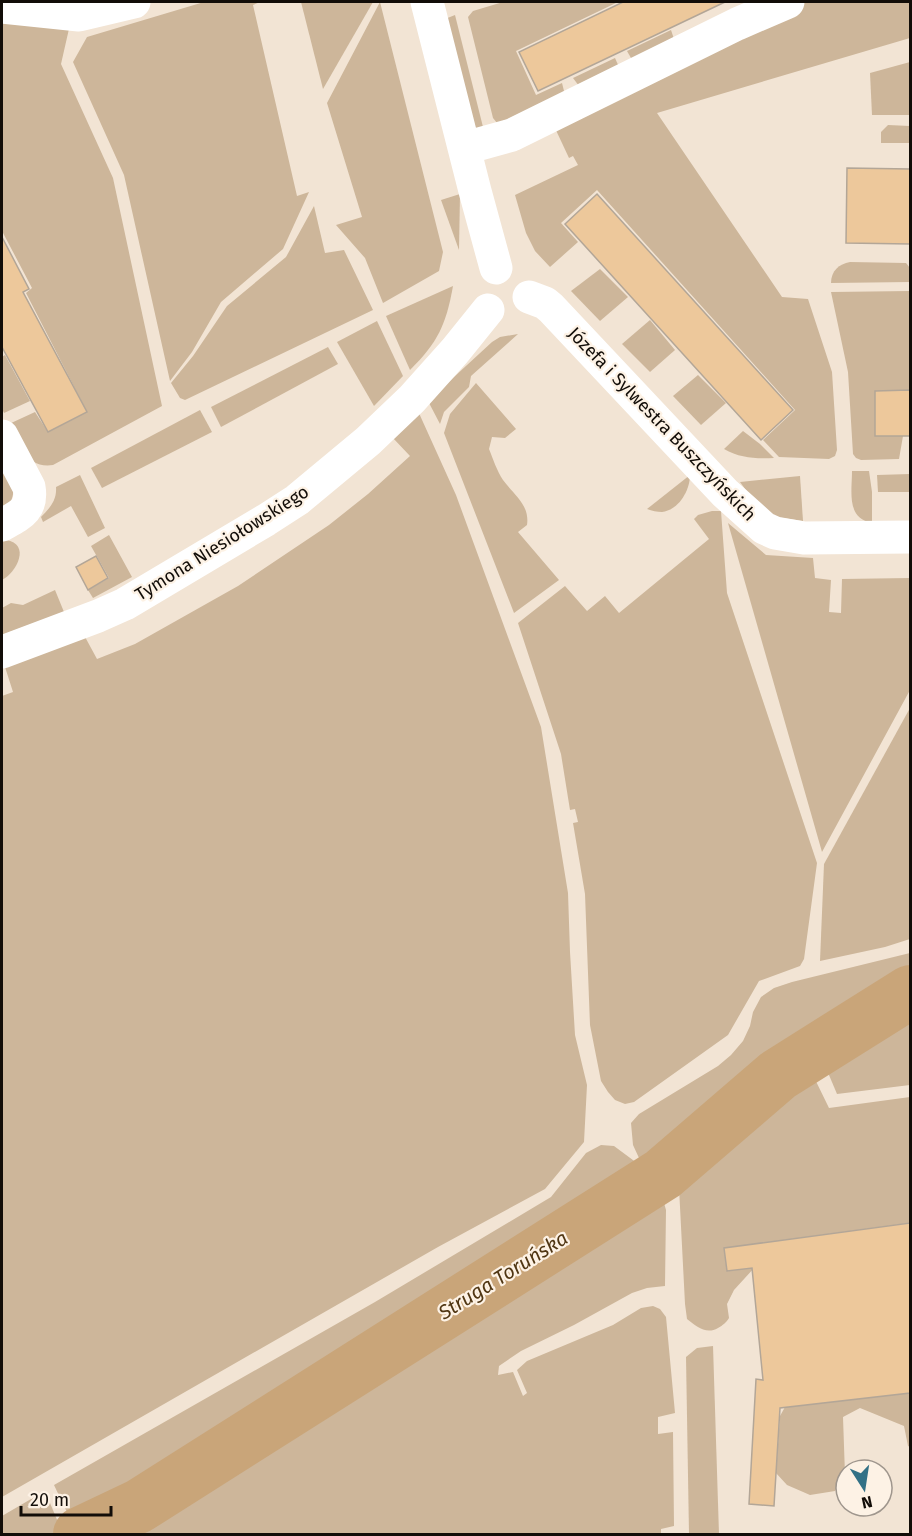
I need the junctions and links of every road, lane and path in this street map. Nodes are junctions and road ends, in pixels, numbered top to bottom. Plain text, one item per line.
1 (134, 2) edge
2 (427, 2) edge
3 (788, 2) edge
4 (2, 7) edge
5 (465, 148) junction
6 (496, 268) junction
7 (529, 297) junction
8 (488, 310) junction
9 (2, 436) edge
10 (2, 525) edge
11 (910, 537) edge
12 (2, 652) edge

1 - 4 street
2 - 5 street
3 - 5 street
5 - 6 street
6 - 7 street
6 - 8 street
7 - 8 street
7 - 11 street, Józefa i Sylwestra Buszczyńskich
8 - 12 street, Tymona Niesiołowskiego
9 - 10 street

